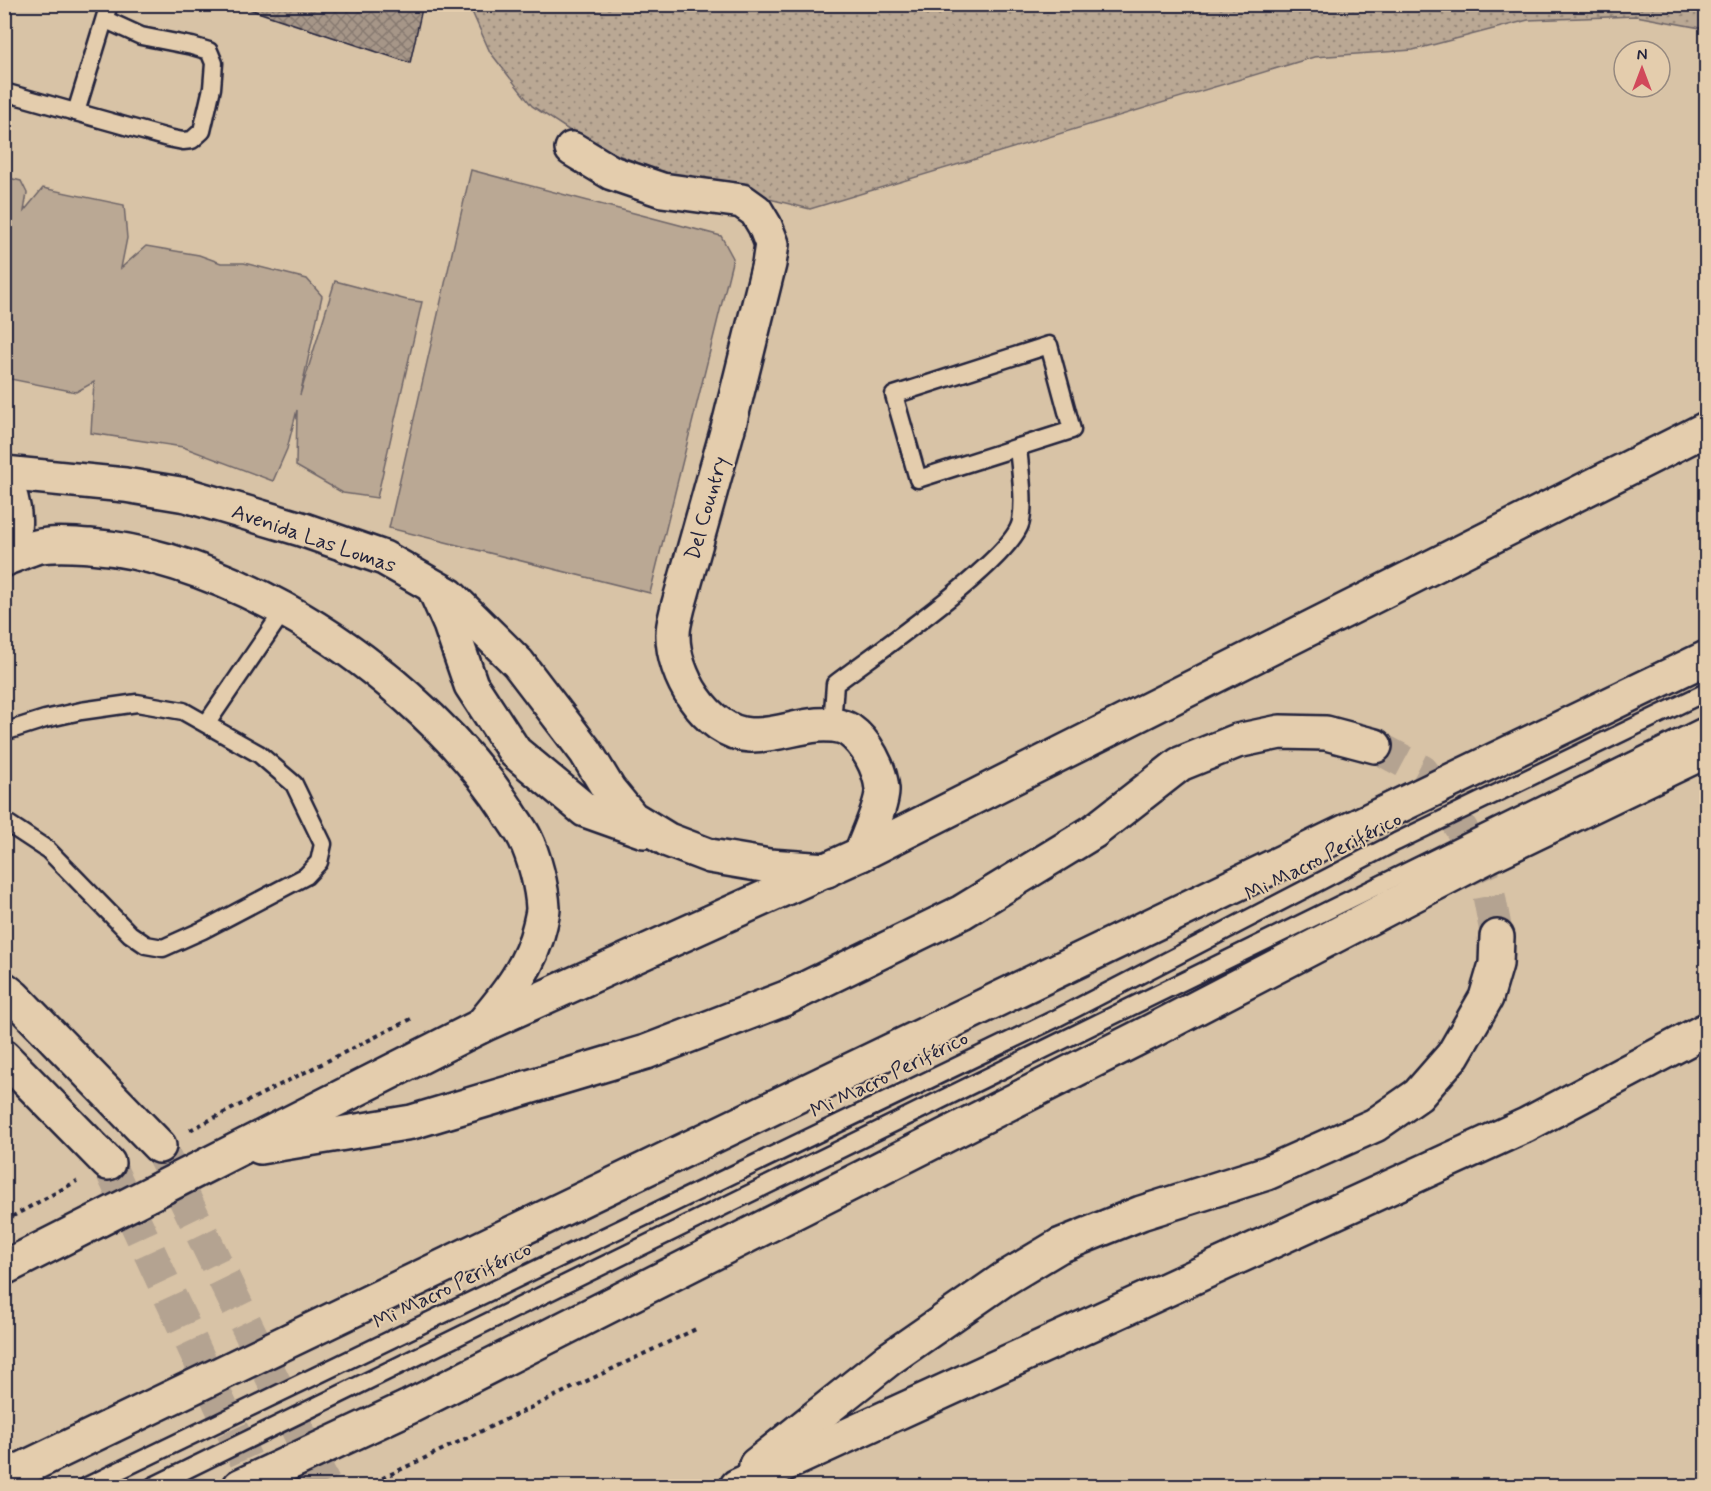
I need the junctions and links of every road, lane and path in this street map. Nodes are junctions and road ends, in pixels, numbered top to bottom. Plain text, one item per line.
1 (107, 12) edge
2 (4, 92) edge
3 (76, 112) junction
4 (572, 149) dead end
5 (1707, 429) edge
6 (1018, 447) junction
7 (4, 473) edge
8 (4, 479) edge
9 (5, 559) edge
10 (434, 586) junction
11 (284, 610) junction
12 (1707, 658) edge
13 (1707, 692) edge
14 (207, 723) junction
15 (1707, 724) edge
16 (832, 725) junction
17 (4, 732) edge
18 (1375, 746) tunnel mouth
19 (1707, 751) edge
20 (531, 765) junction
21 (494, 789) junction
22 (4, 820) edge
23 (665, 839) junction
24 (861, 854) junction
25 (827, 870) junction
26 (1497, 937) tunnel mouth
27 (4, 989) edge
28 (481, 1026) junction
29 (1707, 1030) edge
30 (4, 1057) edge
31 (159, 1146) tunnel mouth
32 (228, 1153) junction
33 (108, 1163) tunnel mouth
34 (4, 1268) edge
35 (696, 1329) dead end
36 (4, 1478) edge
37 (87, 1486) edge
38 (153, 1486) edge
39 (240, 1486) edge
40 (366, 1486) edge
41 (731, 1486) edge
42 (737, 1486) edge

1 - 3 lane
1 - 3 lane
2 - 3 lane
4 - 16 main road, Del Country
5 - 24 main road
6 - 6 lane
6 - 16 lane
7 - 10 main road, Avenida Las Lomas
8 - 9 main road
9 - 11 main road
10 - 20 main road
10 - 23 main road, Avenida Las Lomas
11 - 14 lane
11 - 21 main road
12 - 36 main road
13 - 37 lane, Mi Macro Periférico
14 - 17 lane
14 - 22 lane
15 - 38 lane
16 - 24 main road
18 - 32 main road
19 - 39 main road
20 - 21 main road
20 - 23 main road
21 - 28 main road
23 - 25 main road, Avenida Las Lomas
24 - 25 main road
25 - 28 main road
26 - 41 main road
27 - 31 main road
28 - 32 main road
29 - 42 main road
30 - 33 main road
32 - 34 main road
35 - 40 path

